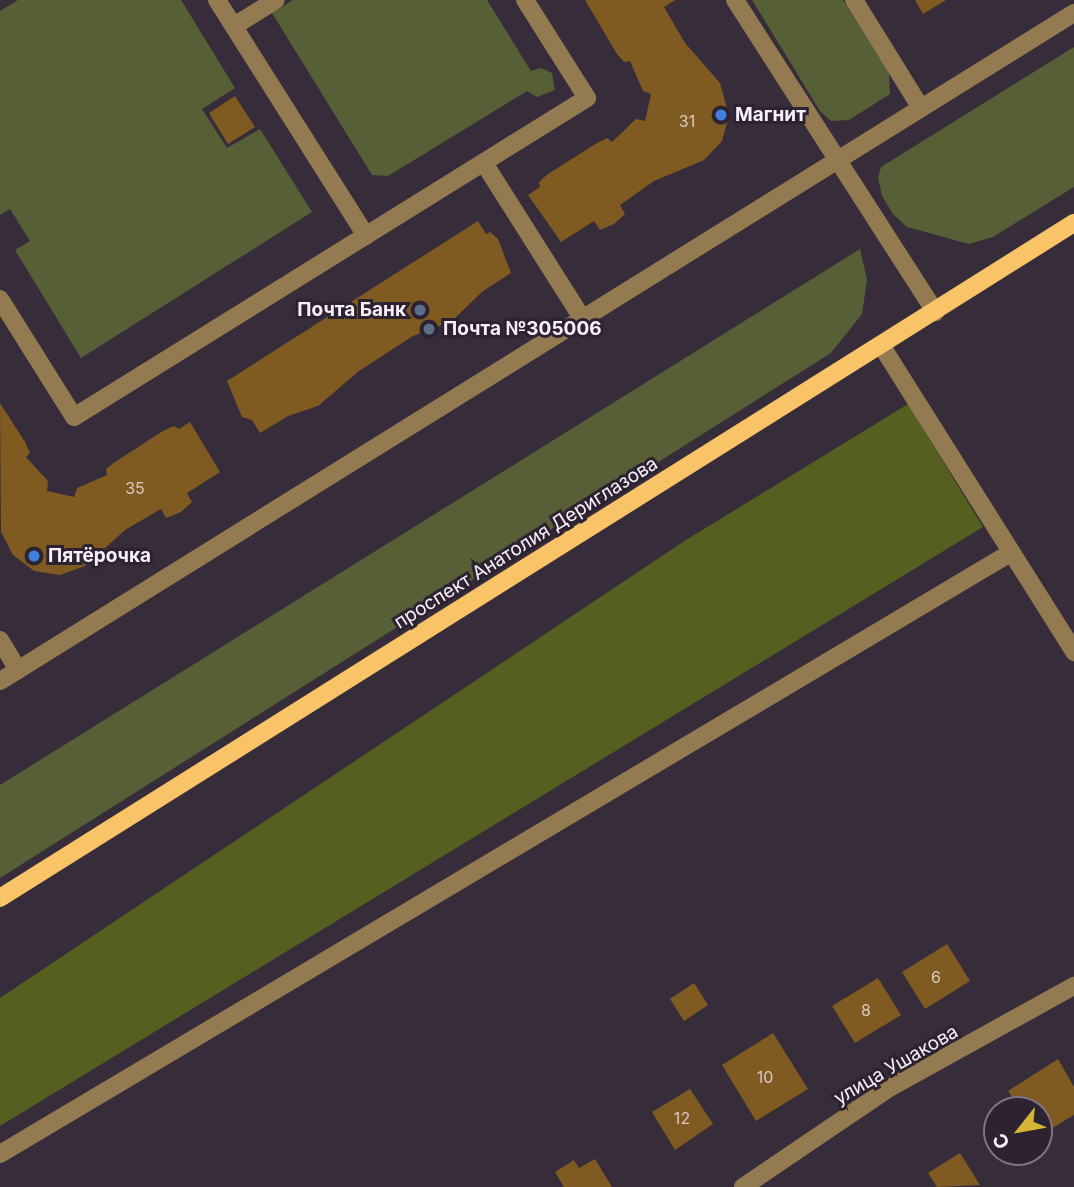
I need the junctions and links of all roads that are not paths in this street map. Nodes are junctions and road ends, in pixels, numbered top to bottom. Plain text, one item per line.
1 (217, 0) edge
2 (276, 0) edge
3 (525, 0) edge
4 (735, 0) edge
5 (854, 0) edge
6 (1074, 13) edge
7 (234, 26) junction
8 (921, 108) junction
9 (838, 160) junction
10 (484, 163) junction
11 (1074, 223) edge
12 (366, 236) junction
13 (0, 299) edge
14 (935, 312) junction
15 (582, 318) junction
16 (881, 345) junction
17 (1010, 553) junction
18 (0, 640) edge
19 (1074, 652) edge
20 (18, 670) junction
21 (0, 681) edge
22 (0, 898) edge
23 (1074, 986) edge
24 (0, 1154) edge
25 (743, 1187) edge

1 - 7 street
2 - 7 street
3 - 10 street
4 - 9 street
5 - 8 street
6 - 8 street
7 - 12 street
8 - 9 street
9 - 14 street
9 - 15 street
10 - 12 street
10 - 15 street
11 - 14 main road, проспект Анатолия Дериглазова
12 - 13 street
14 - 16 main road, проспект Анатолия Дериглазова
15 - 20 street
16 - 17 street
16 - 22 main road, проспект Анатолия Дериглазова
17 - 19 street
17 - 24 street
18 - 20 street
20 - 21 street
23 - 25 street, улица Ушакова

